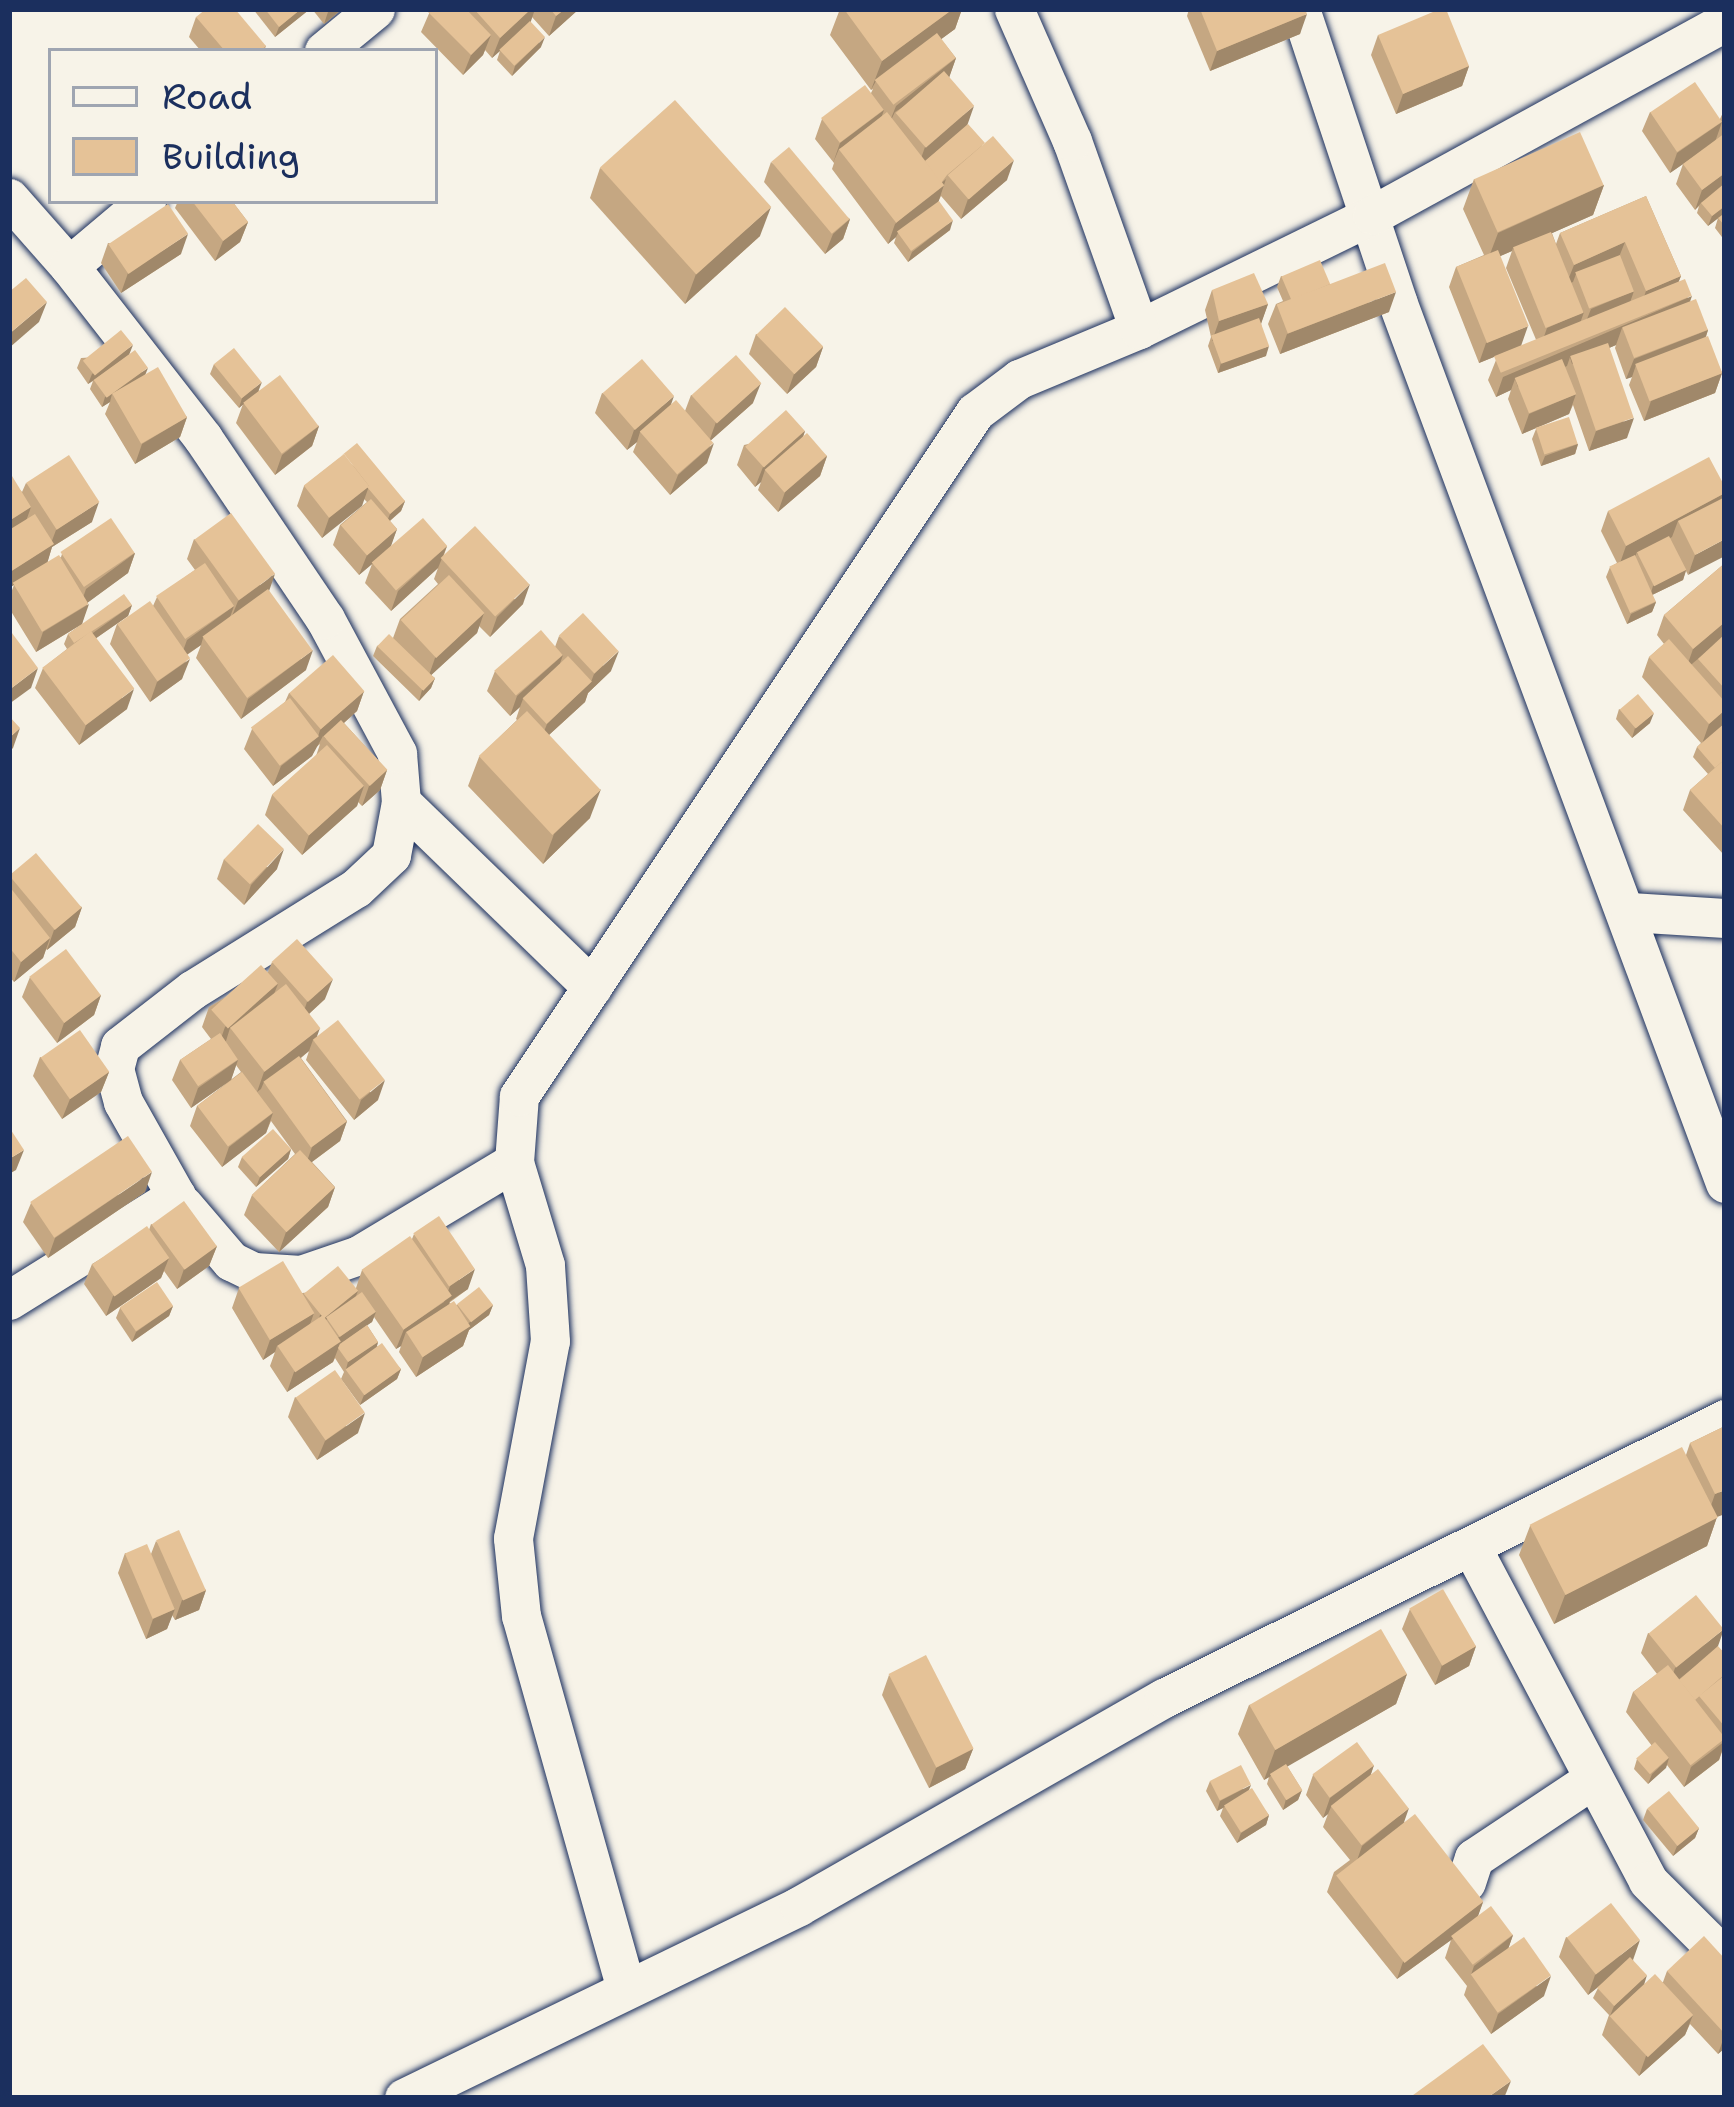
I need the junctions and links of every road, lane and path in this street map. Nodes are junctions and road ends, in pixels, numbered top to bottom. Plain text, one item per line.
1 (375, 9) edge
2 (1014, 9) edge
3 (1300, 9) edge
4 (1725, 22) edge
5 (329, 48) edge
6 (9, 199) edge
7 (142, 204) edge
8 (1372, 214) junction
9 (69, 266) junction
10 (1139, 329) junction
11 (401, 802) junction
12 (1630, 912) junction
13 (1725, 918) edge
14 (592, 987) junction
15 (514, 1162) junction
16 (1725, 1183) edge
17 (176, 1196) junction
18 (9, 1300) edge
19 (1725, 1419) edge
20 (1473, 1550) junction
21 (1590, 1781) junction
22 (1466, 1882) edge
23 (1725, 1958) edge
24 (626, 1989) junction
25 (404, 2098) edge

1 - 5 street
2 - 10 street
3 - 8 street
4 - 8 street
6 - 9 street
7 - 9 street
8 - 10 street
8 - 12 street
9 - 11 street
10 - 14 street
11 - 14 street
11 - 17 street
12 - 13 street
12 - 16 street
14 - 15 street
15 - 17 street
15 - 24 street
17 - 18 street
19 - 20 street
20 - 21 street
20 - 24 street
21 - 22 street
21 - 23 street
24 - 25 street

